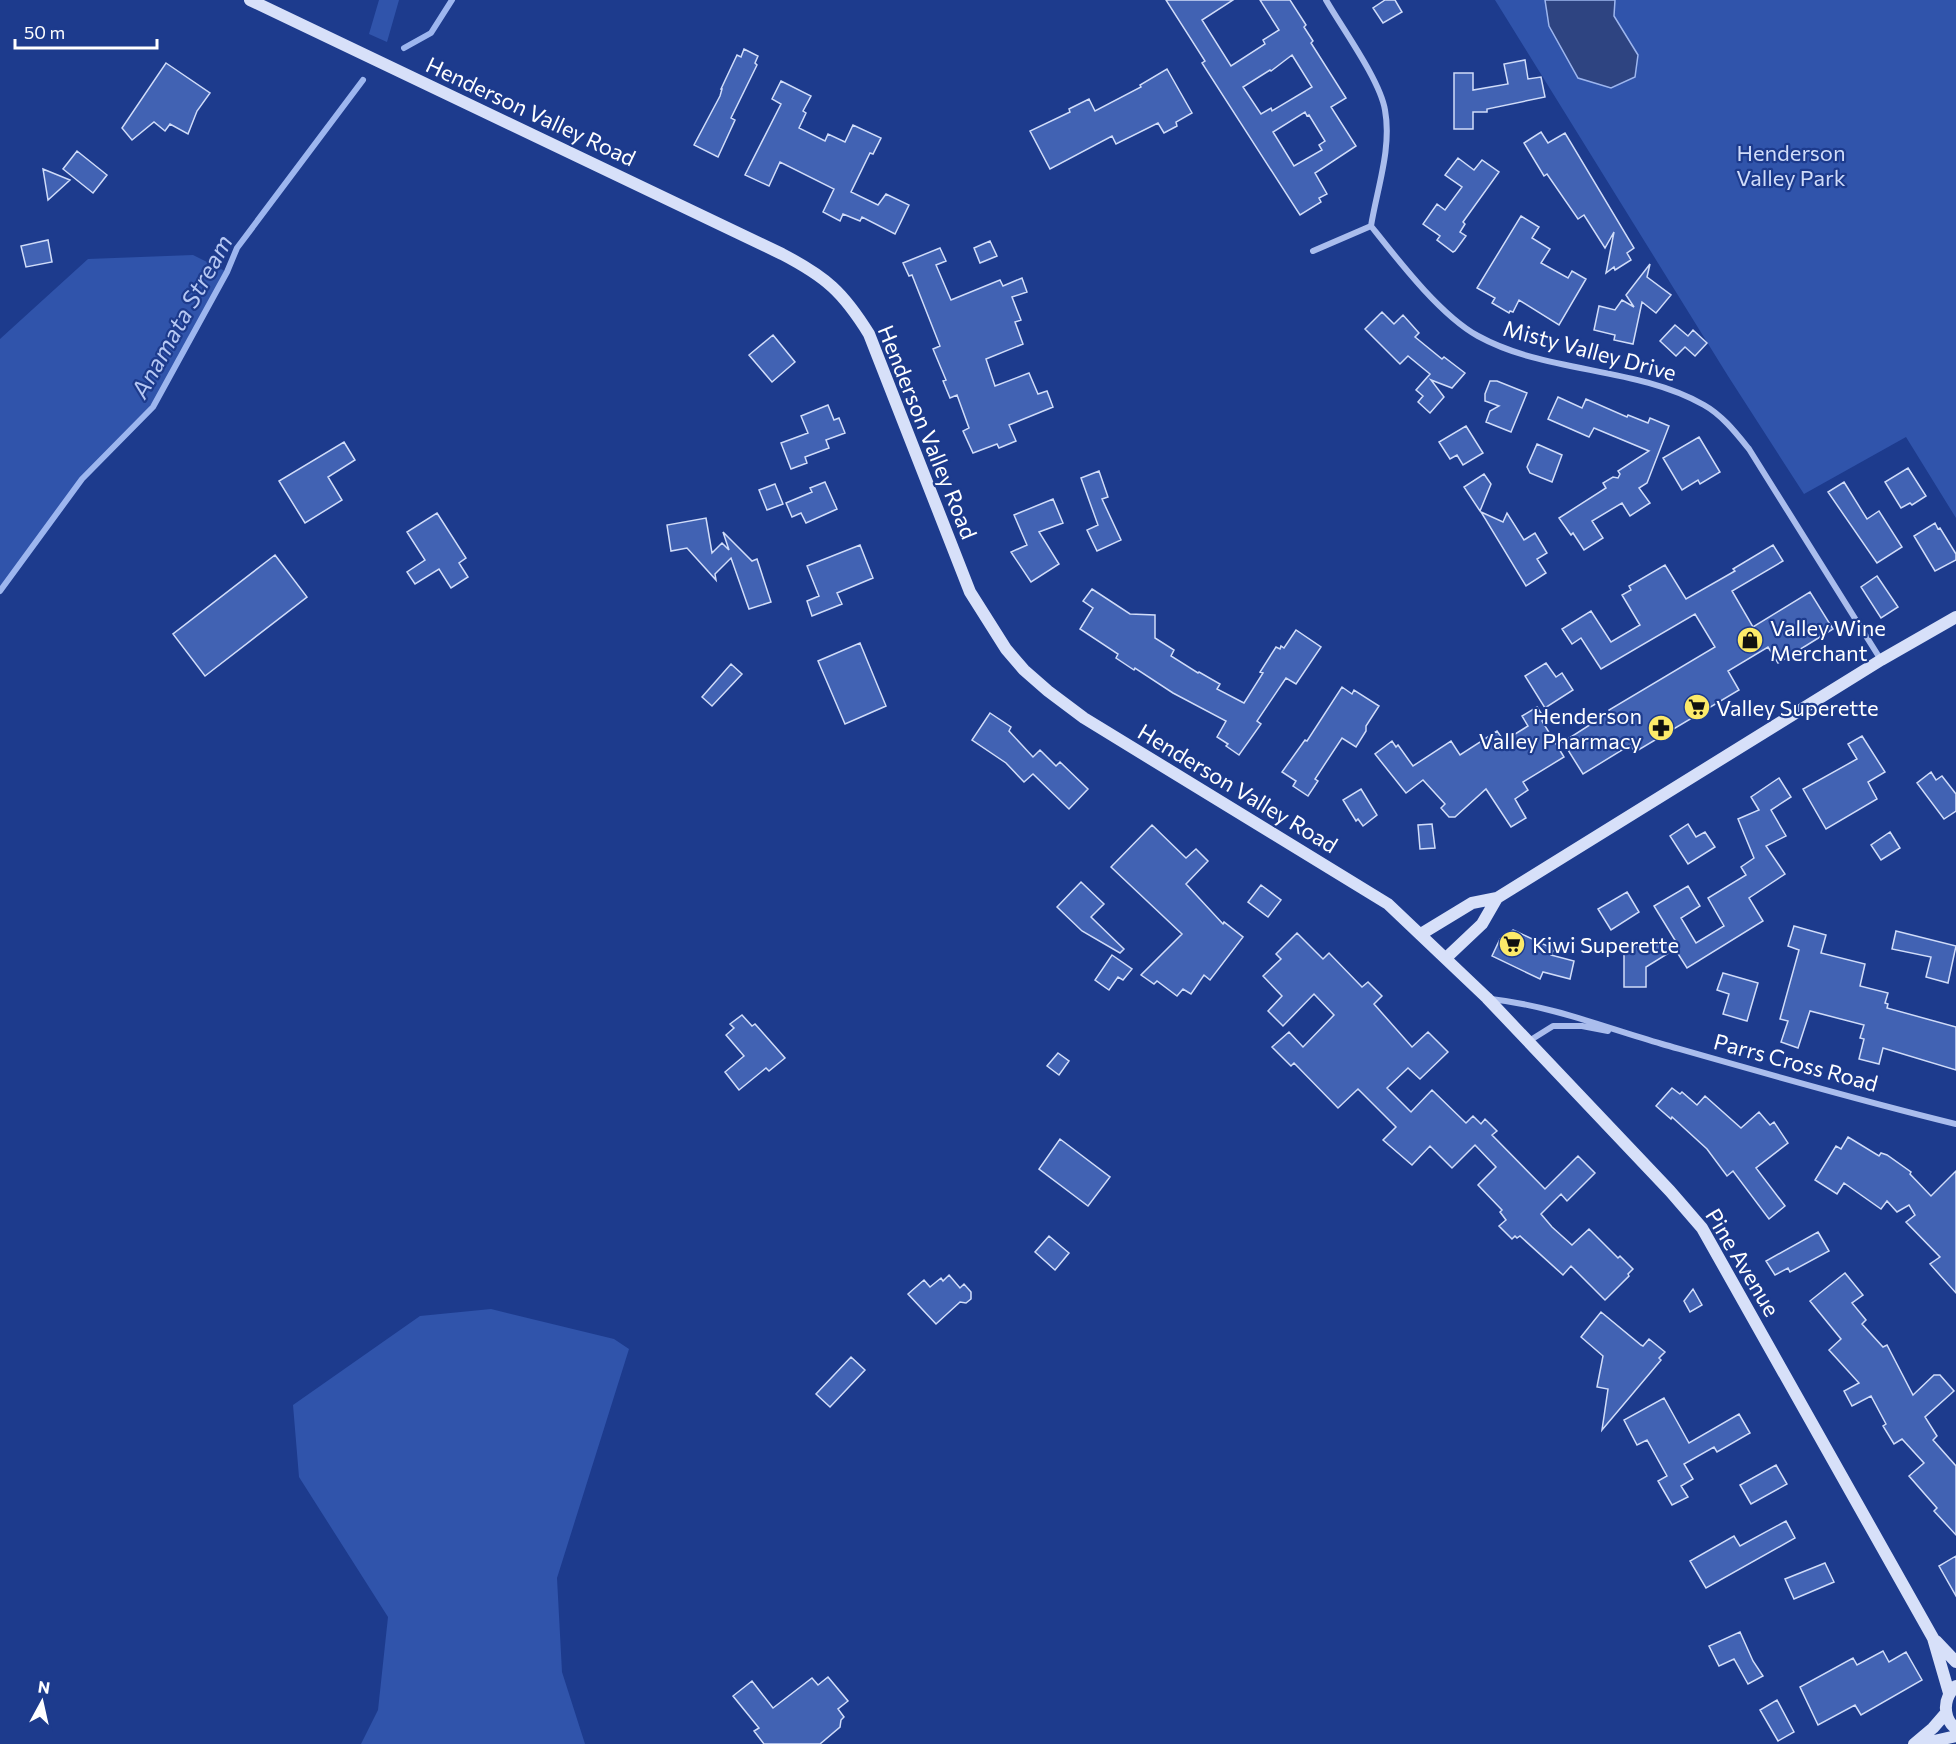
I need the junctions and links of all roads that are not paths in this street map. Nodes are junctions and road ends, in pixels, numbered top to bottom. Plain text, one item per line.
1 (250, 0) edge
2 (1326, 0) edge
3 (1371, 226) junction
4 (1313, 251) dead end
5 (1956, 617) edge
6 (1881, 660) junction
7 (1497, 898) junction
8 (1421, 934) junction
9 (1446, 958) junction
10 (1487, 998) junction
11 (1626, 1033) junction
12 (1528, 1041) junction
13 (1956, 1124) edge
14 (1933, 1638) junction
15 (1956, 1662) edge
16 (1952, 1690) edge
17 (1946, 1713) junction
18 (1956, 1729) edge
19 (1956, 1736) edge
20 (1914, 1744) edge
21 (1921, 1744) edge

1 - 8 street, Henderson Valley Road
2 - 3 street
3 - 4 street
3 - 6 street, Misty Valley Drive
5 - 6 street
6 - 7 street
7 - 8 street
7 - 9 street
8 - 9 street, Pine Avenue
9 - 10 street, Pine Avenue
10 - 11 street, Parrs Cross Road
10 - 12 street, Pine Avenue
11 - 12 street, Parrs Cross Road
11 - 13 street, Parrs Cross Road
12 - 14 street, Pine Avenue
14 - 15 street, Pine Avenue
14 - 16 street, Pine Avenue
16 - 17 street
17 - 18 street
17 - 20 street
19 - 21 street

